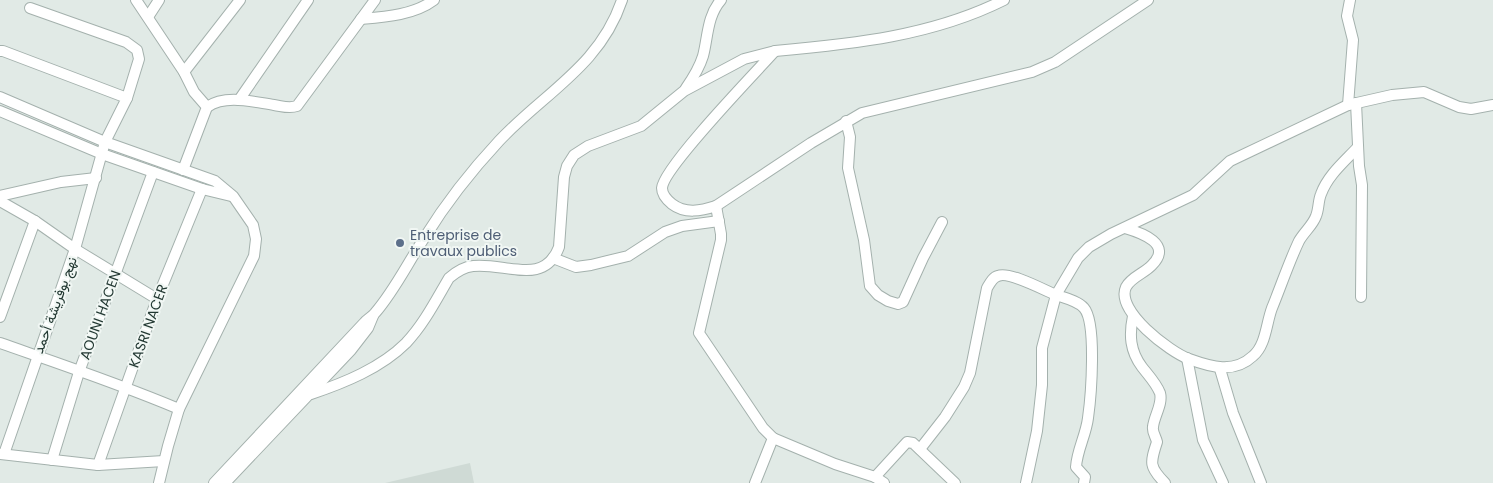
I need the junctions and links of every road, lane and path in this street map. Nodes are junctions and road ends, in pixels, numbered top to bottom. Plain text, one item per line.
1 (136, 0) edge
2 (160, 0) edge
3 (240, 0) edge
4 (308, 0) edge
5 (375, 0) edge
6 (434, 0) edge
7 (622, 0) edge
8 (721, 0) edge
9 (1004, 0) edge
10 (1148, 0) edge
11 (1350, 0) edge
12 (30, 8) dead end
13 (148, 16) junction
14 (361, 19) junction
15 (0, 51) edge
16 (775, 51) junction
17 (184, 72) junction
18 (684, 91) junction
19 (0, 97) edge
20 (127, 98) junction
21 (239, 100) junction
22 (1352, 104) junction
23 (1493, 105) edge
24 (207, 107) junction
25 (0, 111) edge
26 (846, 121) junction
27 (105, 142) junction
28 (1358, 147) junction
29 (102, 154) junction
30 (183, 170) junction
31 (153, 172) junction
32 (96, 178) junction
33 (202, 189) junction
34 (0, 196) edge
35 (233, 196) junction
36 (0, 201) edge
37 (716, 206) junction
38 (35, 221) junction
39 (719, 221) junction
40 (942, 222) dead end
41 (1125, 228) junction
42 (75, 249) junction
43 (553, 258) junction
44 (116, 274) junction
45 (1056, 295) junction
46 (1361, 297) dead end
47 (157, 299) junction
48 (1133, 316) junction
49 (0, 317) edge
50 (0, 343) edge
51 (37, 356) junction
52 (1187, 358) junction
53 (1220, 368) junction
54 (79, 372) junction
55 (126, 387) junction
56 (307, 392) junction
57 (179, 409) junction
58 (773, 438) junction
59 (920, 449) junction
60 (2, 454) edge
61 (52, 460) junction
62 (98, 465) junction
63 (946, 475) junction
64 (162, 477) edge
65 (875, 477) junction
66 (214, 483) edge
67 (225, 483) edge
68 (755, 483) edge
69 (884, 483) edge
70 (938, 483) edge
71 (955, 483) edge
72 (1026, 483) edge
73 (1084, 483) edge
74 (1165, 483) edge
75 (1223, 483) edge
76 (1261, 483) edge

1 - 13 street
2 - 13 street
3 - 17 street
4 - 21 street
5 - 14 street
6 - 14 street
7 - 56 street
8 - 18 street
9 - 16 street
10 - 26 street
11 - 22 street
12 - 20 street, نهج بوفريشة أحمد
13 - 17 street
14 - 21 street
15 - 20 street
16 - 18 street
16 - 37 street
17 - 24 street
18 - 43 street
19 - 27 street
20 - 27 street, نهج بوفريشة أحمد
21 - 24 street
22 - 23 street
22 - 28 street
22 - 41 street
24 - 30 street
25 - 29 street
26 - 37 street
26 - 40 street
27 - 29 street, نهج بوفريشة أحمد
27 - 30 street
28 - 46 street
28 - 53 street
29 - 31 street
29 - 32 street, نهج بوفريشة أحمد
30 - 35 street
31 - 33 street
31 - 44 street, AOUNI HACEN
32 - 34 street
32 - 42 street, نهج بوفريشة أحمد
33 - 35 street
33 - 47 street, KASRI NACER
35 - 57 street
36 - 38 street
37 - 39 street
38 - 42 street
38 - 49 street
39 - 43 street
39 - 58 street
41 - 45 street
41 - 48 street
42 - 44 street
42 - 51 street, نهج بوفريشة أحمد
43 - 56 street
44 - 47 street
44 - 54 street, AOUNI HACEN
45 - 59 street
45 - 72 street
45 - 73 street
47 - 55 street, KASRI NACER
48 - 52 street
48 - 74 street
50 - 51 street
51 - 54 street
51 - 60 street, نهج بوفريشة أحمد
52 - 53 street
52 - 75 street
53 - 76 street
54 - 55 street
54 - 61 street, AOUNI HACEN
55 - 57 street
55 - 62 street, KASRI NACER
56 - 66 street
56 - 67 street
57 - 64 street
58 - 65 street
58 - 68 street
59 - 63 street
59 - 65 street
60 - 61 street
61 - 62 street
62 - 64 street
63 - 70 street
63 - 71 street
65 - 69 street

